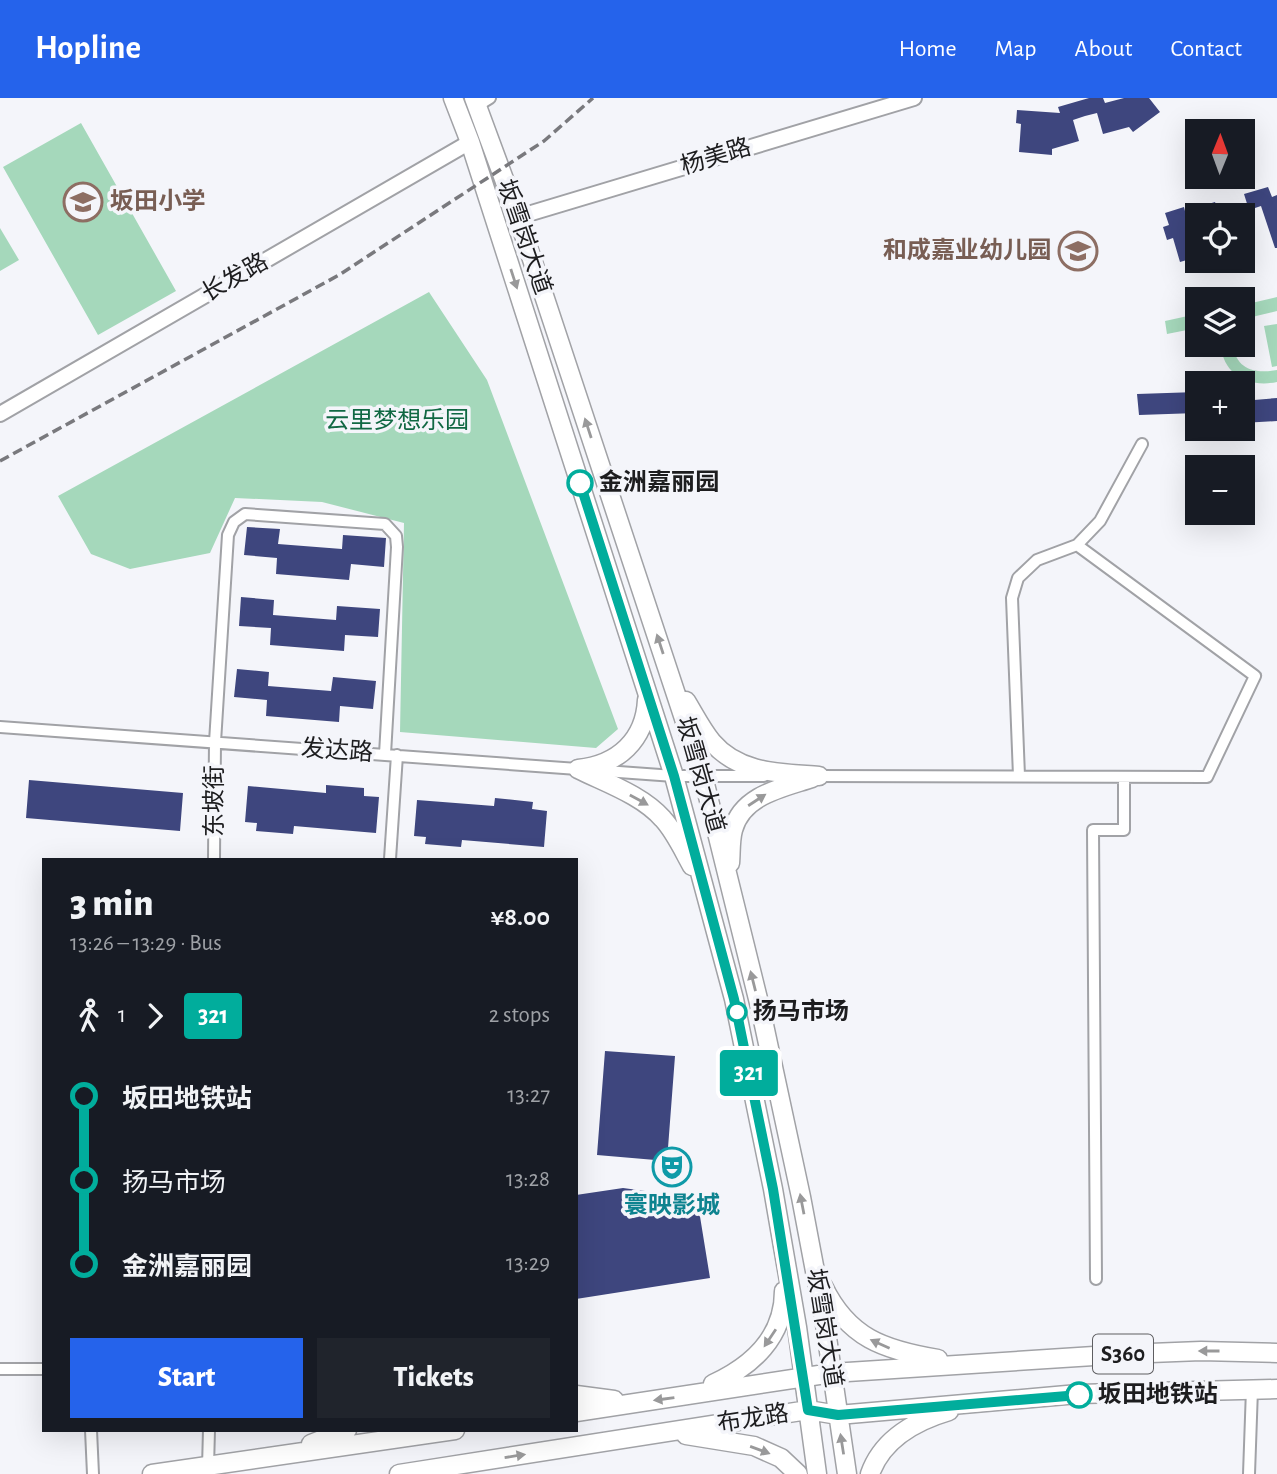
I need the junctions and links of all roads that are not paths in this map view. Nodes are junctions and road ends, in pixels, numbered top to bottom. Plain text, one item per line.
1 (453, 98) edge
2 (914, 98) edge
3 (480, 101) edge
4 (470, 142) junction
5 (518, 217) junction
6 (0, 414) edge
7 (1142, 444) dead end
8 (1077, 545) junction
9 (671, 676) junction
10 (644, 681) junction
11 (0, 727) edge
12 (215, 742) junction
13 (391, 755) junction
14 (578, 769) junction
15 (674, 776) junction
16 (703, 776) junction
17 (819, 776) junction
18 (1020, 776) junction
19 (1124, 777) junction
20 (214, 858) edge
21 (390, 858) edge
22 (729, 883) junction
23 (704, 887) junction
24 (783, 1249) junction
25 (815, 1271) junction
26 (1096, 1279) dead end
27 (1277, 1353) edge
28 (970, 1364) junction
29 (0, 1369) edge
30 (42, 1369) edge
31 (832, 1373) junction
32 (804, 1376) junction
33 (1252, 1389) junction
34 (1277, 1389) edge
35 (578, 1395) edge
36 (690, 1395) junction
37 (978, 1402) junction
38 (634, 1403) junction
39 (808, 1410) junction
40 (578, 1412) edge
41 (838, 1415) junction
42 (91, 1432) edge
43 (209, 1432) edge
44 (342, 1432) edge
45 (441, 1432) edge
46 (669, 1432) junction
47 (284, 1455) junction
48 (208, 1467) junction
49 (473, 1468) edge
50 (93, 1474) edge
51 (152, 1474) edge
52 (399, 1474) edge
53 (798, 1474) edge
54 (817, 1474) edge
55 (847, 1474) edge
56 (870, 1474) edge
57 (1249, 1474) edge

1 - 4 main road, 坂雪岗大道
2 - 5 street, 杨美路
3 - 5 main road, 坂雪岗大道
4 - 6 street, 长发路
4 -> 10 main road, 坂雪岗大道
9 -> 5 main road, 坂雪岗大道
7 - 8 street
8 - 18 street
8 - 19 street, 发达路
9 - 16 main road, 坂雪岗大道
9 - 17 main road
10 - 14 main road
10 - 15 main road, 坂雪岗大道
11 - 12 street, 发达路
12 - 13 street, 发达路
12 - 13 street, 东坡街
12 - 20 street, 东坡街
13 - 14 street, 发达路
13 - 21 street
14 - 15 street, 发达路
14 -> 23 main road
15 - 16 street, 发达路
15 - 23 main road, 坂雪岗大道
16 - 17 street, 发达路
16 - 22 main road, 坂雪岗大道
17 - 18 street, 发达路
22 -> 17 main road
18 - 19 street, 发达路
19 - 26 street
25 -> 22 main road, 坂雪岗大道
23 - 24 main road, 坂雪岗大道
24 - 32 main road, 坂雪岗大道
24 -> 36 main road
28 -> 25 main road
25 - 31 main road, 坂雪岗大道
27 -> 28 main road, 布龙路 / S360
28 - 31 main road, 布龙路 / S360
29 - 30 street
31 - 32 main road, 布龙路 / S360
31 - 41 main road, 坂雪岗大道
32 - 36 main road, 布龙路 / S360
32 - 39 main road, 坂雪岗大道
33 - 34 main road, 布龙路 / S360
33 - 37 main road, 布龙路 / S360
33 - 57 street
35 - 38 main road
36 -> 38 main road, 布龙路 / S360
37 - 41 main road, 布龙路 / S360
37 - 56 main road
38 - 40 main road, 布龙路 / S360
39 - 41 main road, 布龙路 / S360
39 - 46 main road, 布龙路 / S360
39 - 54 main road, 坂雪岗大道
55 -> 41 main road, 坂雪岗大道
42 - 50 street
43 - 48 street
44 - 47 main road
45 - 47 main road
49 -> 46 main road, 布龙路 / S360
46 -> 53 main road
47 - 48 main road
48 - 51 main road
49 - 52 main road, 布龙路 / S360

